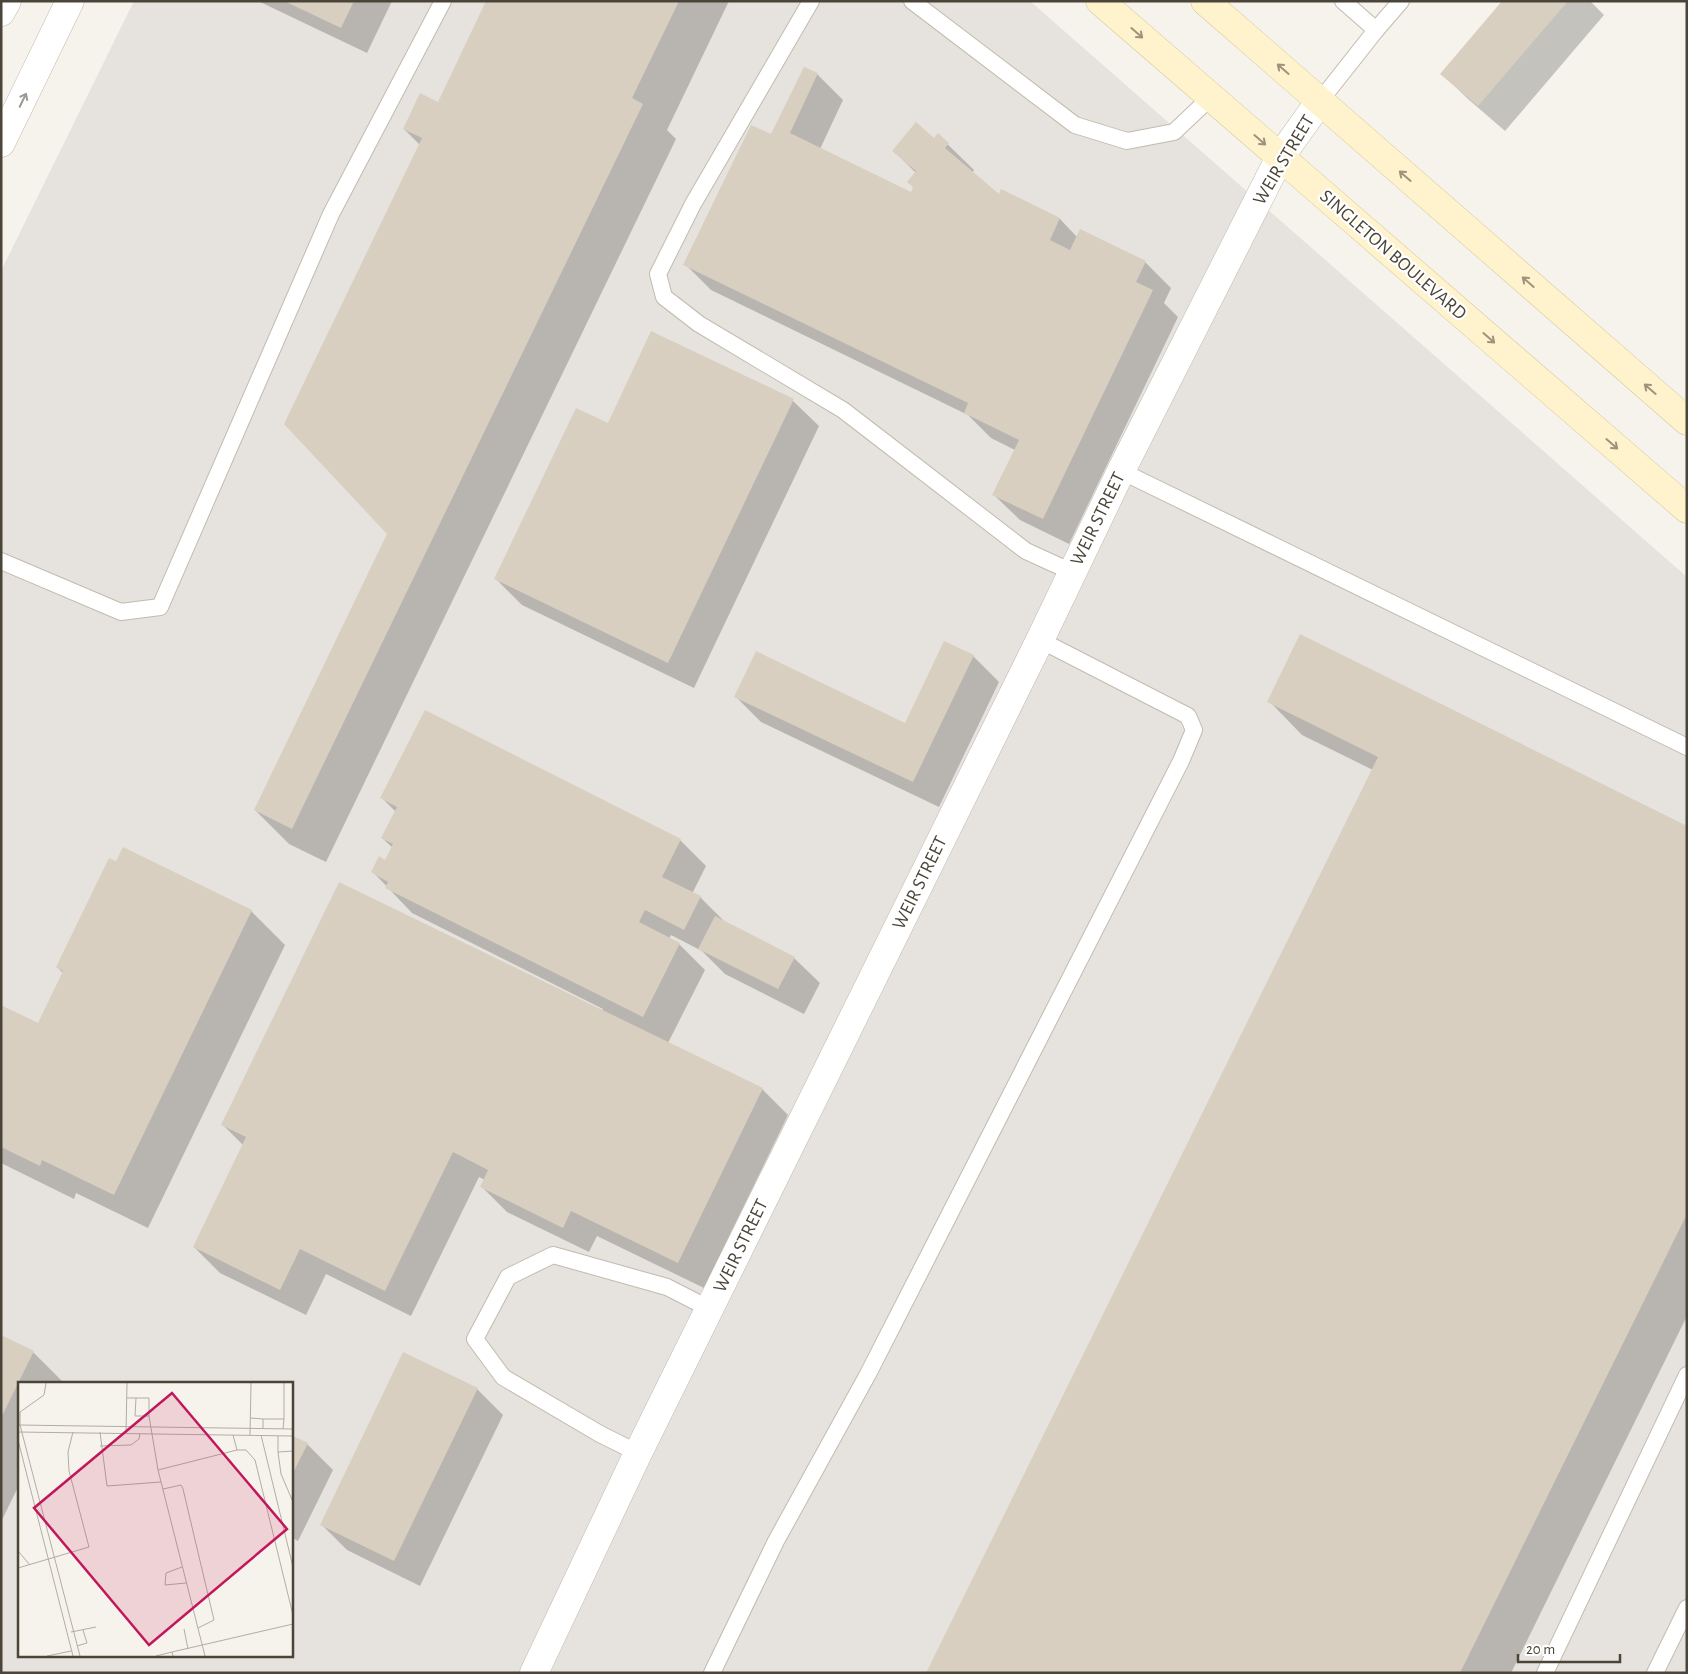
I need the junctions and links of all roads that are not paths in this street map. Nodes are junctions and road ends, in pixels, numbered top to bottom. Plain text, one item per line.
1 (7, 1) edge
2 (70, 1) edge
3 (443, 1) edge
4 (811, 1) edge
5 (912, 1) edge
6 (1205, 1) edge
7 (1343, 1) edge
8 (1401, 1) edge
9 (1113, 5) edge
10 (1, 12) edge
11 (1376, 30) junction
12 (1211, 97) junction
13 (1320, 101) junction
14 (1, 143) edge
15 (1280, 157) junction
16 (1687, 422) edge
17 (1121, 471) junction
18 (1687, 509) edge
19 (1, 561) edge
20 (1072, 572) junction
21 (1040, 640) junction
22 (1687, 747) edge
23 (710, 1309) junction
24 (1687, 1375) edge
25 (638, 1453) junction
26 (1687, 1608) edge
27 (534, 1673) edge
28 (712, 1673) edge
29 (1544, 1673) edge
30 (1655, 1673) edge

1 - 10 street
14 -> 2 street
3 - 19 lane
4 - 20 lane
5 - 12 lane
13 -> 6 main road
7 - 11 lane
8 - 11 lane
9 -> 12 main road, SINGLETON BOULEVARD
11 - 13 lane
12 -> 15 main road, SINGLETON BOULEVARD
13 - 15 street, WEIR STREET
16 -> 13 main road
15 - 17 street, WEIR STREET
15 -> 18 main road, SINGLETON BOULEVARD
17 - 20 street, WEIR STREET
17 - 22 lane
20 - 21 street, WEIR STREET
21 - 23 street, WEIR STREET
21 - 28 lane
23 - 25 street, WEIR STREET
23 - 25 lane
24 - 29 lane
25 - 27 street, WEIR STREET
26 - 30 lane

